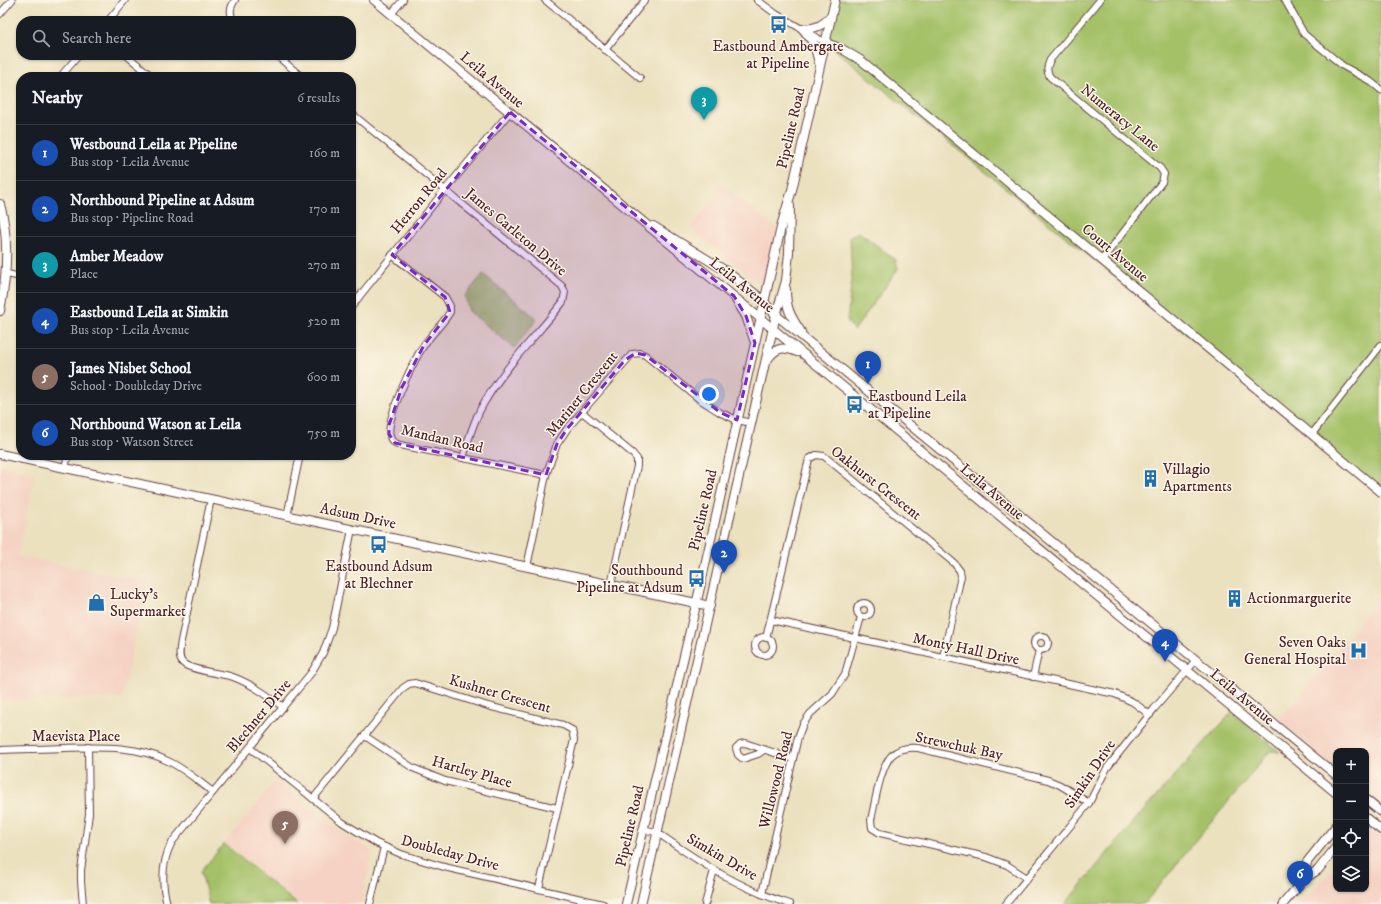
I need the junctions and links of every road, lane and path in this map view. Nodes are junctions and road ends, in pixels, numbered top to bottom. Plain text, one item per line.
1 (12, 0) edge
2 (125, 0) edge
3 (235, 0) edge
4 (374, 0) edge
5 (403, 0) edge
6 (545, 0) edge
7 (645, 0) edge
8 (757, 0) edge
9 (835, 0) edge
10 (1100, 0) edge
11 (1285, 0) edge
12 (0, 14) edge
13 (391, 14) junction
14 (832, 15) junction
15 (112, 16) edge
16 (232, 16) edge
17 (803, 30) junction
18 (826, 43) junction
19 (605, 50) junction
20 (75, 60) edge
21 (132, 60) edge
22 (282, 60) edge
23 (820, 66) junction
24 (64, 72) edge
25 (147, 72) edge
26 (296, 72) edge
27 (640, 78) dead end
28 (1381, 90) edge
29 (510, 112) junction
30 (356, 117) edge
31 (445, 190) junction
32 (791, 193) junction
33 (0, 204) edge
34 (630, 212) junction
35 (392, 255) junction
36 (1102, 260) junction
37 (7, 274) junction
38 (16, 276) edge
39 (786, 281) junction
40 (734, 296) junction
41 (356, 301) edge
42 (764, 303) junction
43 (0, 311) edge
44 (776, 315) junction
45 (761, 318) junction
46 (774, 330) junction
47 (803, 337) junction
48 (755, 343) junction
49 (1381, 345) edge
50 (803, 354) junction
51 (766, 361) junction
52 (582, 412) junction
53 (737, 420) junction
54 (752, 424) junction
55 (1312, 434) junction
56 (0, 454) edge
57 (16, 457) edge
58 (463, 458) junction
59 (28, 460) edge
60 (67, 460) edge
61 (299, 460) edge
62 (65, 468) junction
63 (546, 475) junction
64 (1381, 492) edge
65 (211, 499) junction
66 (287, 516) junction
67 (352, 530) junction
68 (527, 567) junction
69 (610, 585) junction
70 (696, 603) junction
71 (710, 606) junction
72 (861, 617) dead end
73 (771, 620) junction
74 (766, 638) dead end
75 (855, 639) junction
76 (1039, 650) dead end
77 (943, 657) junction
78 (1196, 660) junction
79 (1187, 670) junction
80 (1033, 677) junction
81 (283, 707) junction
82 (1150, 715) junction
83 (364, 736) junction
84 (88, 747) junction
85 (250, 748) junction
86 (0, 750) edge
87 (764, 750) dead end
88 (792, 759) junction
89 (1333, 773) edge
90 (1333, 791) edge
91 (213, 792) junction
92 (313, 799) junction
93 (1089, 803) junction
94 (1369, 804) edge
95 (557, 808) junction
96 (1381, 812) edge
97 (1368, 820) edge
98 (644, 829) junction
99 (1333, 830) edge
100 (1381, 830) edge
101 (658, 833) junction
102 (384, 847) junction
103 (1333, 851) edge
104 (714, 870) junction
105 (1027, 878) junction
106 (1304, 878) junction
107 (539, 888) junction
108 (762, 894) junction
109 (83, 904) edge
110 (167, 904) edge
111 (370, 904) edge
112 (603, 904) edge
113 (626, 904) edge
114 (642, 904) edge
115 (705, 904) edge
116 (790, 904) edge
117 (1006, 904) edge
118 (1283, 904) edge

1 - 12 street
2 - 15 street
3 - 16 street
4 - 13 street, Leila Avenue
5 - 13 street
6 - 19 street
7 - 19 street
8 - 17 street
9 - 14 street, Pipeline Road
10 - 36 street, Numeracy Lane
11 - 28 street
13 - 29 street, Leila Avenue
14 - 17 street
14 - 18 street, Pipeline Road
17 - 18 street
17 - 23 street
18 - 23 street, Pipeline Road
18 - 36 street, Court Avenue
19 - 27 street
20 - 24 street
21 - 25 street
22 - 26 street
23 - 32 street, Pipeline Road
29 - 31 street, Herron Road
29 - 34 street, Leila Avenue
30 - 31 street, James Carleton Drive
31 - 35 street, Herron Road
31 - 58 street, James Carleton Drive
32 - 39 street, Pipeline Road
32 - 42 street, Pipeline Road
33 - 37 street
34 - 40 street, Leila Avenue
34 - 42 street, Leila Avenue
35 - 41 street, Herron Road
35 - 58 street, Mandan Road
36 - 55 street, Court Avenue
37 - 38 street
37 - 43 street
39 - 44 street, Pipeline Road
39 - 47 street
40 - 45 street, Leila Avenue
40 - 48 street
42 - 44 street, Leila Avenue
42 - 45 street, Pipeline Road
44 - 46 street, Pipeline Road
44 - 47 street, Leila Avenue
45 - 46 street, Leila Avenue
45 - 48 street, Pipeline Road
46 - 50 street, Leila Avenue
46 - 51 street, Pipeline Road
47 - 78 street, Leila Avenue
48 - 53 street, Pipeline Road
49 - 55 street
50 - 51 street
50 - 79 street, Leila Avenue
51 - 54 street, Pipeline Road
52 - 53 street, Mariner Crescent
52 - 63 street, Mariner Crescent
52 - 69 street
53 - 54 street, Mariner Crescent
53 - 70 street, Pipeline Road
54 - 71 street, Pipeline Road
55 - 64 street, Court Avenue
56 - 57 street, Adsum Drive
58 - 63 street, Mandan Road
59 - 62 street, Adsum Drive
60 - 62 street
61 - 66 street
62 - 65 street, Adsum Drive
63 - 68 street, Mariner Crescent
65 - 66 street, Adsum Drive
65 - 81 street
66 - 67 street, Adsum Drive
67 - 68 street, Adsum Drive
67 - 81 street, Blechner Drive
68 - 69 street, Adsum Drive
69 - 70 street, Adsum Drive
70 - 71 street, Adsum Drive
70 - 98 street, Pipeline Road
71 - 101 street, Pipeline Road
72 - 75 street, Willowood Road
73 - 74 street, Oakhurst Crescent
73 - 75 street, Monty Hall Drive
73 - 77 street, Oakhurst Crescent
75 - 77 street, Monty Hall Drive
75 - 88 street, Willowood Road
76 - 80 street
77 - 80 street, Monty Hall Drive
78 - 79 street, Simkin Drive
78 - 89 street, Leila Avenue
79 - 82 street, Simkin Drive
79 - 90 street, Leila Avenue
80 - 82 street, Monty Hall Drive
81 - 85 street, Blechner Drive
82 - 93 street, Simkin Drive
83 - 92 street, Kushner Crescent
83 - 95 street, Hartley Place
83 - 95 street, Kushner Crescent
84 - 86 street, Maevista Place
84 - 91 street, Maevista Place
84 - 109 street
85 - 91 street, Blechner Drive
85 - 92 street, Doubleday Drive
87 - 88 street
88 - 108 street, Willowood Road
91 - 110 street, Blechner Drive
92 - 102 street, Doubleday Drive
93 - 105 street, Simkin Drive
93 - 105 street, Strewchuk Bay
94 - 96 street
95 - 107 street, Kushner Crescent
97 - 100 street
98 - 101 street, Simkin Drive
98 - 113 street, Pipeline Road
99 - 106 street
101 - 104 street, Simkin Drive
101 - 114 street, Pipeline Road
102 - 107 street, Doubleday Drive
102 - 111 street
103 - 106 street
104 - 108 street, Simkin Drive
104 - 115 street
105 - 117 street, Simkin Drive
106 - 118 street
107 - 112 street, Doubleday Drive
108 - 116 street, Simkin Drive

